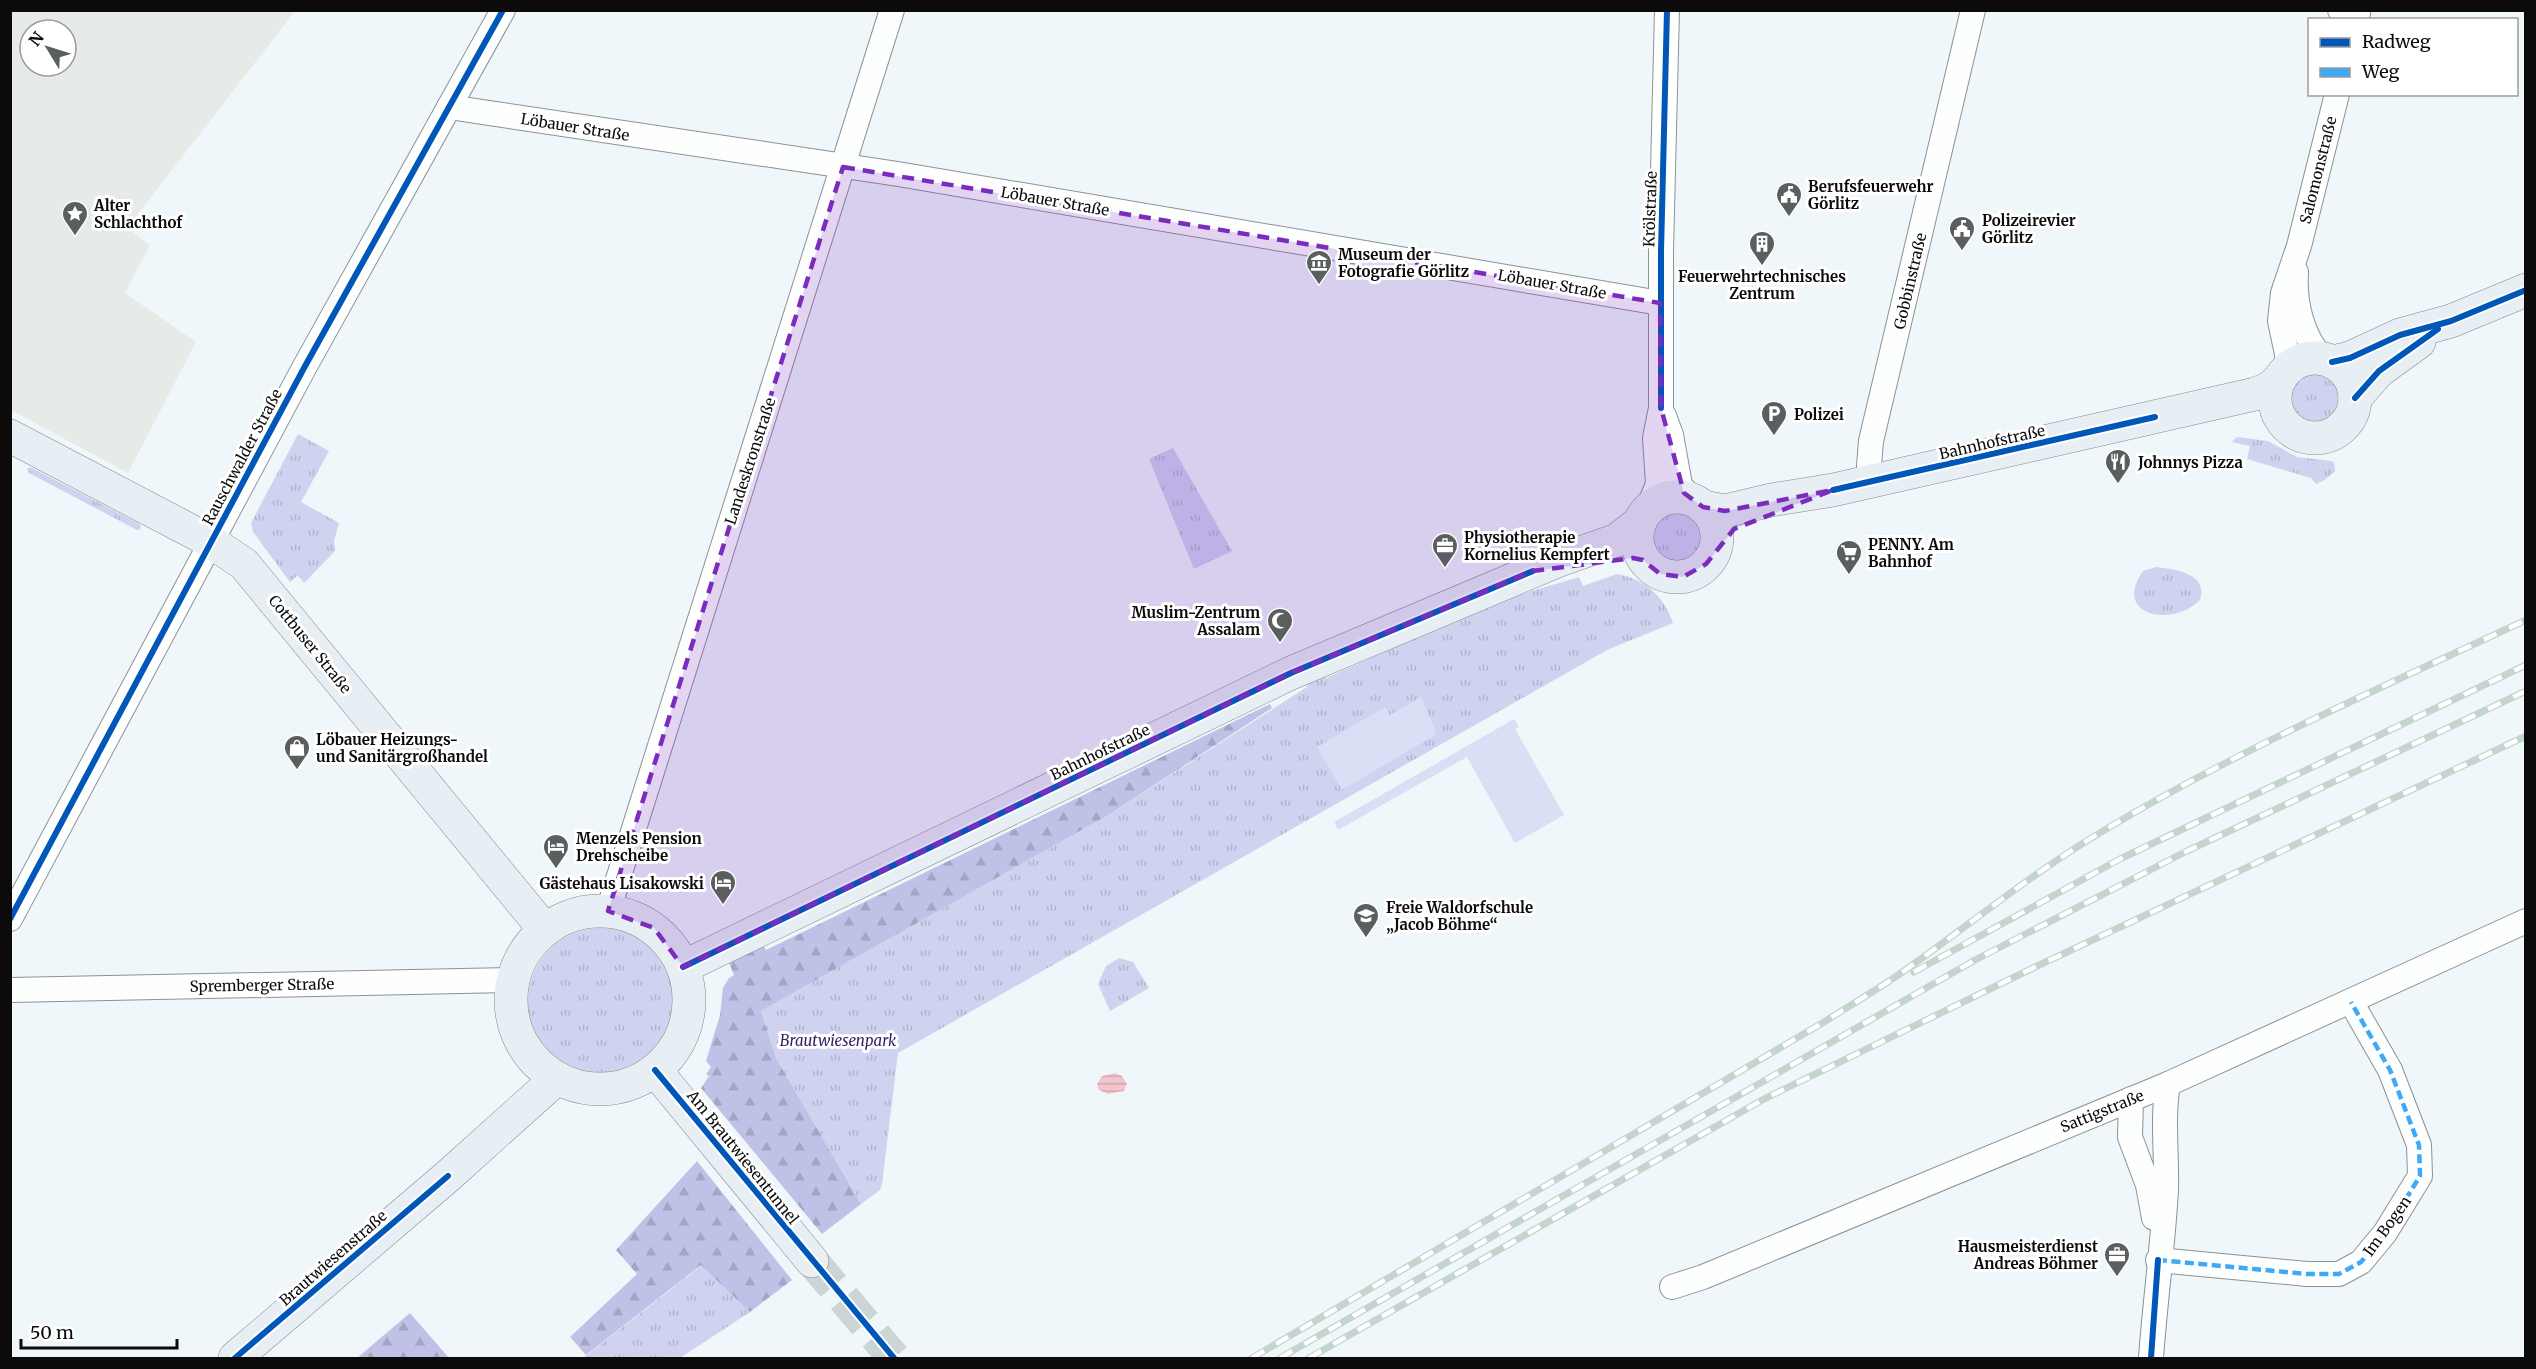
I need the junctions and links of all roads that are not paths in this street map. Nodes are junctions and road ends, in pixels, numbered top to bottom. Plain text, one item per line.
1 (503, 10) edge
2 (892, 10) edge
3 (1667, 10) edge
4 (1973, 10) edge
5 (2336, 96) edge
6 (449, 107) junction
7 (843, 167) junction
8 (2299, 246) junction
9 (2526, 290) edge
10 (1660, 303) junction
11 (2451, 321) junction
12 (2328, 361) junction
13 (2283, 375) junction
14 (2355, 398) junction
15 (1660, 408) junction
16 (2155, 417) junction
17 (2284, 424) junction
18 (10, 436) edge
19 (1873, 481) junction
20 (1833, 490) junction
21 (1698, 504) junction
22 (1643, 517) junction
23 (210, 541) junction
24 (1715, 548) junction
25 (1643, 560) junction
26 (1533, 571) junction
27 (608, 911) junction
28 (10, 919) edge
29 (2526, 921) edge
30 (545, 930) junction
31 (683, 967) junction
32 (514, 980) junction
33 (10, 990) edge
34 (2351, 1002) junction
35 (655, 1070) junction
36 (558, 1078) junction
37 (2168, 1084) junction
38 (2131, 1099) junction
39 (2158, 1260) junction
40 (812, 1261) tunnel mouth
41 (1672, 1287) dead end
42 (235, 1359) edge
43 (2151, 1359) edge

1 - 6 street, Rauschwalder Straße
2 - 7 street, Landeskronstraße
3 - 10 street, Krölstraße
4 - 19 street, Gobbinstraße
5 - 8 street, Salomonstraße
6 - 7 street, Löbauer Straße
6 - 23 street, Rauschwalder Straße
7 - 10 street, Löbauer Straße
7 - 27 street, Landeskronstraße
8 - 12 street, Salomonstraße
8 - 13 street, Salomonstraße
9 - 11 main road, Bahnhofstraße
10 - 15 street, Krölstraße
11 - 12 main road, Bahnhofstraße
11 - 14 main road, Bahnhofstraße
12 - 13 main road, Bahnhofstraße
12 - 14 main road
13 - 16 main road, Bahnhofstraße
13 - 17 main road
14 - 17 main road, Bahnhofstraße
15 - 21 street, Krölstraße
15 - 22 street, Krölstraße
16 - 17 main road, Bahnhofstraße
16 - 19 main road, Bahnhofstraße
18 - 23 main road, Cottbuser Straße
19 - 20 main road, Bahnhofstraße
20 - 21 main road, Bahnhofstraße
20 - 24 main road, Bahnhofstraße
21 - 22 main road
21 - 24 main road, Krölstraße
22 - 25 main road, Krölstraße
22 - 26 main road, Bahnhofstraße
23 - 28 street, Rauschwalder Straße
23 - 30 main road, Cottbuser Straße
24 - 25 main road
25 - 26 main road, Bahnhofstraße
26 - 31 main road, Bahnhofstraße
27 - 30 main road
27 - 31 main road
29 - 34 street, Sattigstraße
30 - 32 main road
31 - 35 main road
32 - 33 street, Spremberger Straße
32 - 36 main road
34 - 37 street, Sattigstraße
34 - 39 street, Im Bogen
35 - 36 main road
35 - 40 main road, Am Brautwiesentunnel
36 - 42 main road, Brautwiesenstraße
37 - 38 street, Sattigstraße
37 - 39 street
38 - 39 street
38 - 41 street, Sattigstraße
39 - 43 street

